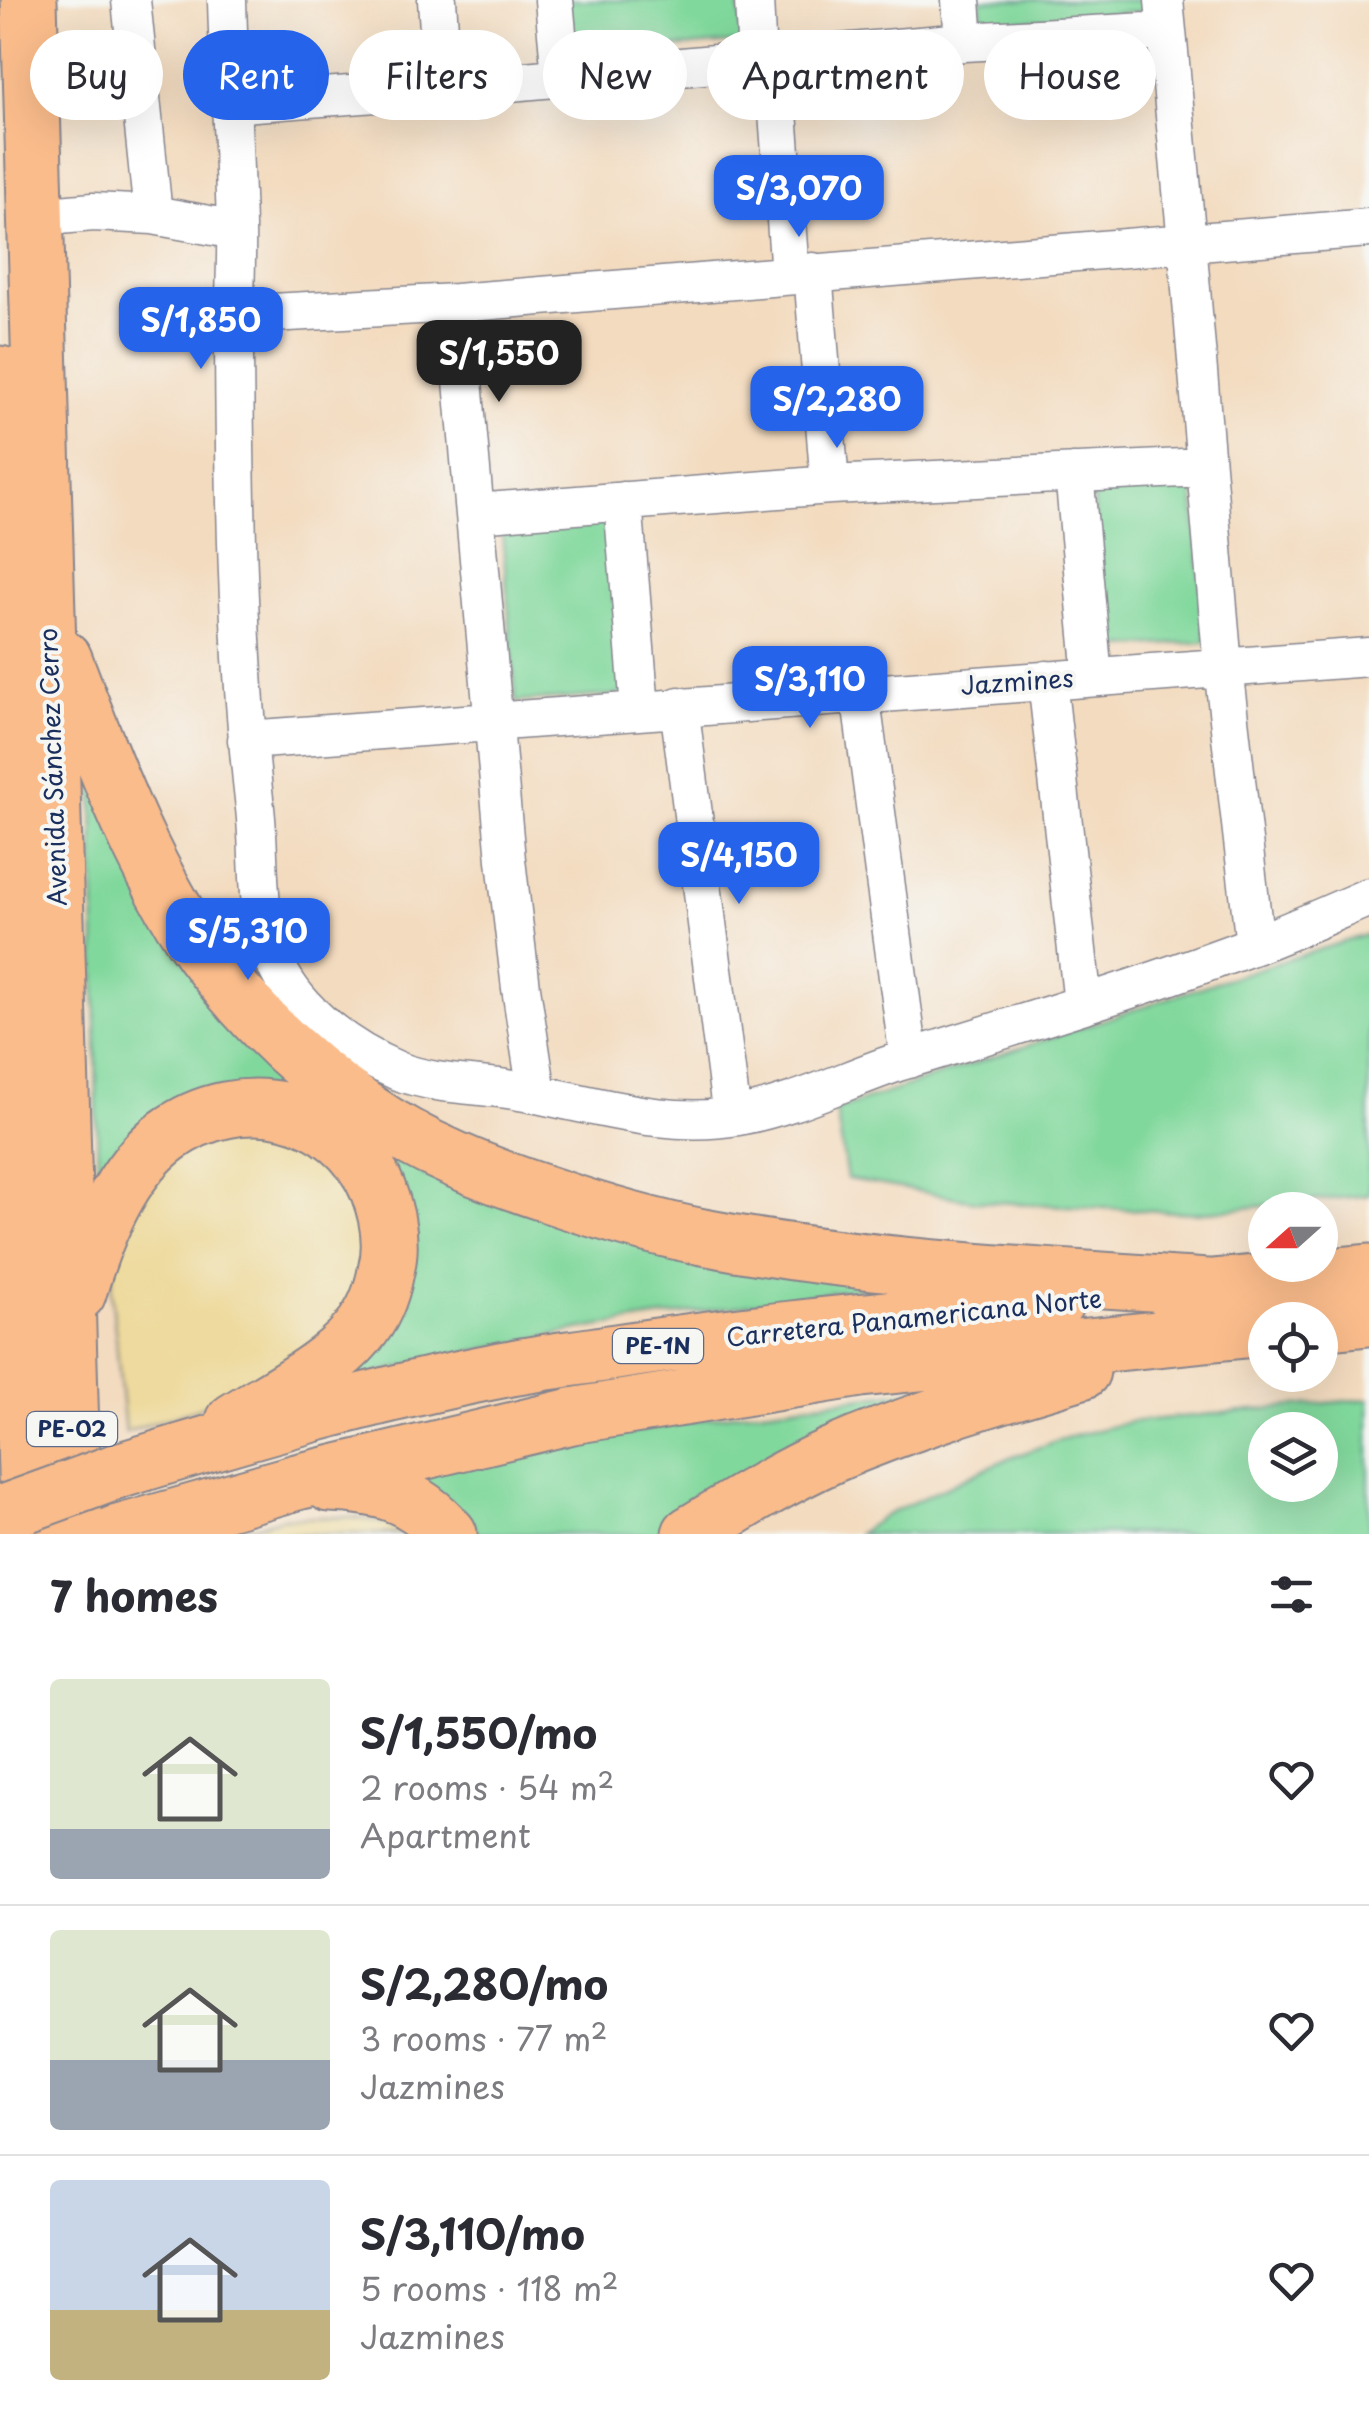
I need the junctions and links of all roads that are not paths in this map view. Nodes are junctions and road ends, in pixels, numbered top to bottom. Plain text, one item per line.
1 (30, 0) edge
2 (130, 0) edge
3 (226, 0) edge
4 (436, 0) edge
5 (554, 0) edge
6 (754, 0) edge
7 (961, 0) edge
8 (1165, 16) edge
9 (227, 30) edge
10 (438, 30) edge
11 (557, 30) edge
12 (760, 30) edge
13 (963, 30) edge
14 (964, 42) edge
15 (231, 120) edge
16 (776, 120) edge
17 (152, 216) junction
18 (36, 217) junction
19 (1369, 228) edge
20 (236, 230) junction
21 (1187, 242) junction
22 (802, 273) junction
23 (456, 303) junction
24 (234, 315) junction
25 (0, 374) edge
26 (1204, 467) junction
27 (1074, 473) junction
28 (830, 485) junction
29 (623, 501) junction
30 (474, 513) junction
31 (48, 619) junction
32 (1369, 656) edge
33 (1223, 666) junction
34 (1093, 677) junction
35 (1047, 680) junction
36 (860, 693) junction
37 (679, 706) junction
38 (640, 709) junction
39 (495, 722) junction
40 (247, 740) junction
41 (1369, 897) edge
42 (1255, 945) junction
43 (1083, 1004) junction
44 (909, 1059) junction
45 (536, 1094) junction
46 (732, 1117) junction
47 (0, 1236) edge
48 (1369, 1272) edge
49 (20, 1288) junction
50 (1229, 1316) edge
51 (1369, 1318) edge
52 (1338, 1321) edge
53 (69, 1324) junction
54 (191, 1448) junction
55 (297, 1482) junction
56 (0, 1514) edge
57 (104, 1533) edge
58 (28, 1534) edge
59 (449, 1534) edge
60 (690, 1534) edge

1 - 18 highway, Avenida Sánchez Cerro
2 - 17 street
3 - 9 street
4 - 10 street
5 - 11 street
6 - 12 street
7 - 13 street
8 - 14 street
8 - 21 street
15 - 20 street
16 - 22 street
17 - 18 street
17 - 20 street
18 - 31 highway, Avenida Sánchez Cerro
19 - 21 street
20 - 24 street
21 - 22 street
21 - 26 street
22 - 23 street
22 - 28 street
23 - 24 street
23 - 30 street
24 - 40 street
25 - 49 highway, Avenida Sánchez Cerro / PE-02
26 - 27 street
26 - 33 street
27 - 28 street
27 - 34 street
28 - 29 street
29 - 30 street
29 - 38 street
30 - 39 street
31 - 50 highway
31 - 53 highway, Avenida Sánchez Cerro / PE-02
32 - 33 street, Jazmines
33 - 34 street, Jazmines
33 - 42 street
34 - 35 street, Jazmines
35 - 36 street, Jazmines
35 - 43 street
36 - 37 street, Jazmines
36 - 44 street
37 - 38 street, Jazmines
37 - 46 street
38 - 39 street, Jazmines
39 - 40 street, Jazmines
39 - 45 street
40 - 45 street
41 - 42 street
42 - 43 street
43 - 44 street
44 - 46 street
45 - 46 street
47 - 49 highway
48 - 50 highway, Carretera Panamericana Norte / PE-1N
49 - 58 highway, Avenida Sánchez Cerro / PE-02
50 - 54 highway, Carretera Panamericana Norte / PE-1N
50 - 55 highway, Carretera Panamericana Norte / PE-1N
50 - 60 highway
51 - 52 highway
53 - 54 highway
53 - 57 highway, Avenida Sánchez Cerro / PE-02
54 - 56 highway, Carretera Panamericana Norte / PE-1N, bridge
55 - 57 highway, Carretera Panamericana Norte / PE-1N
55 - 59 highway

